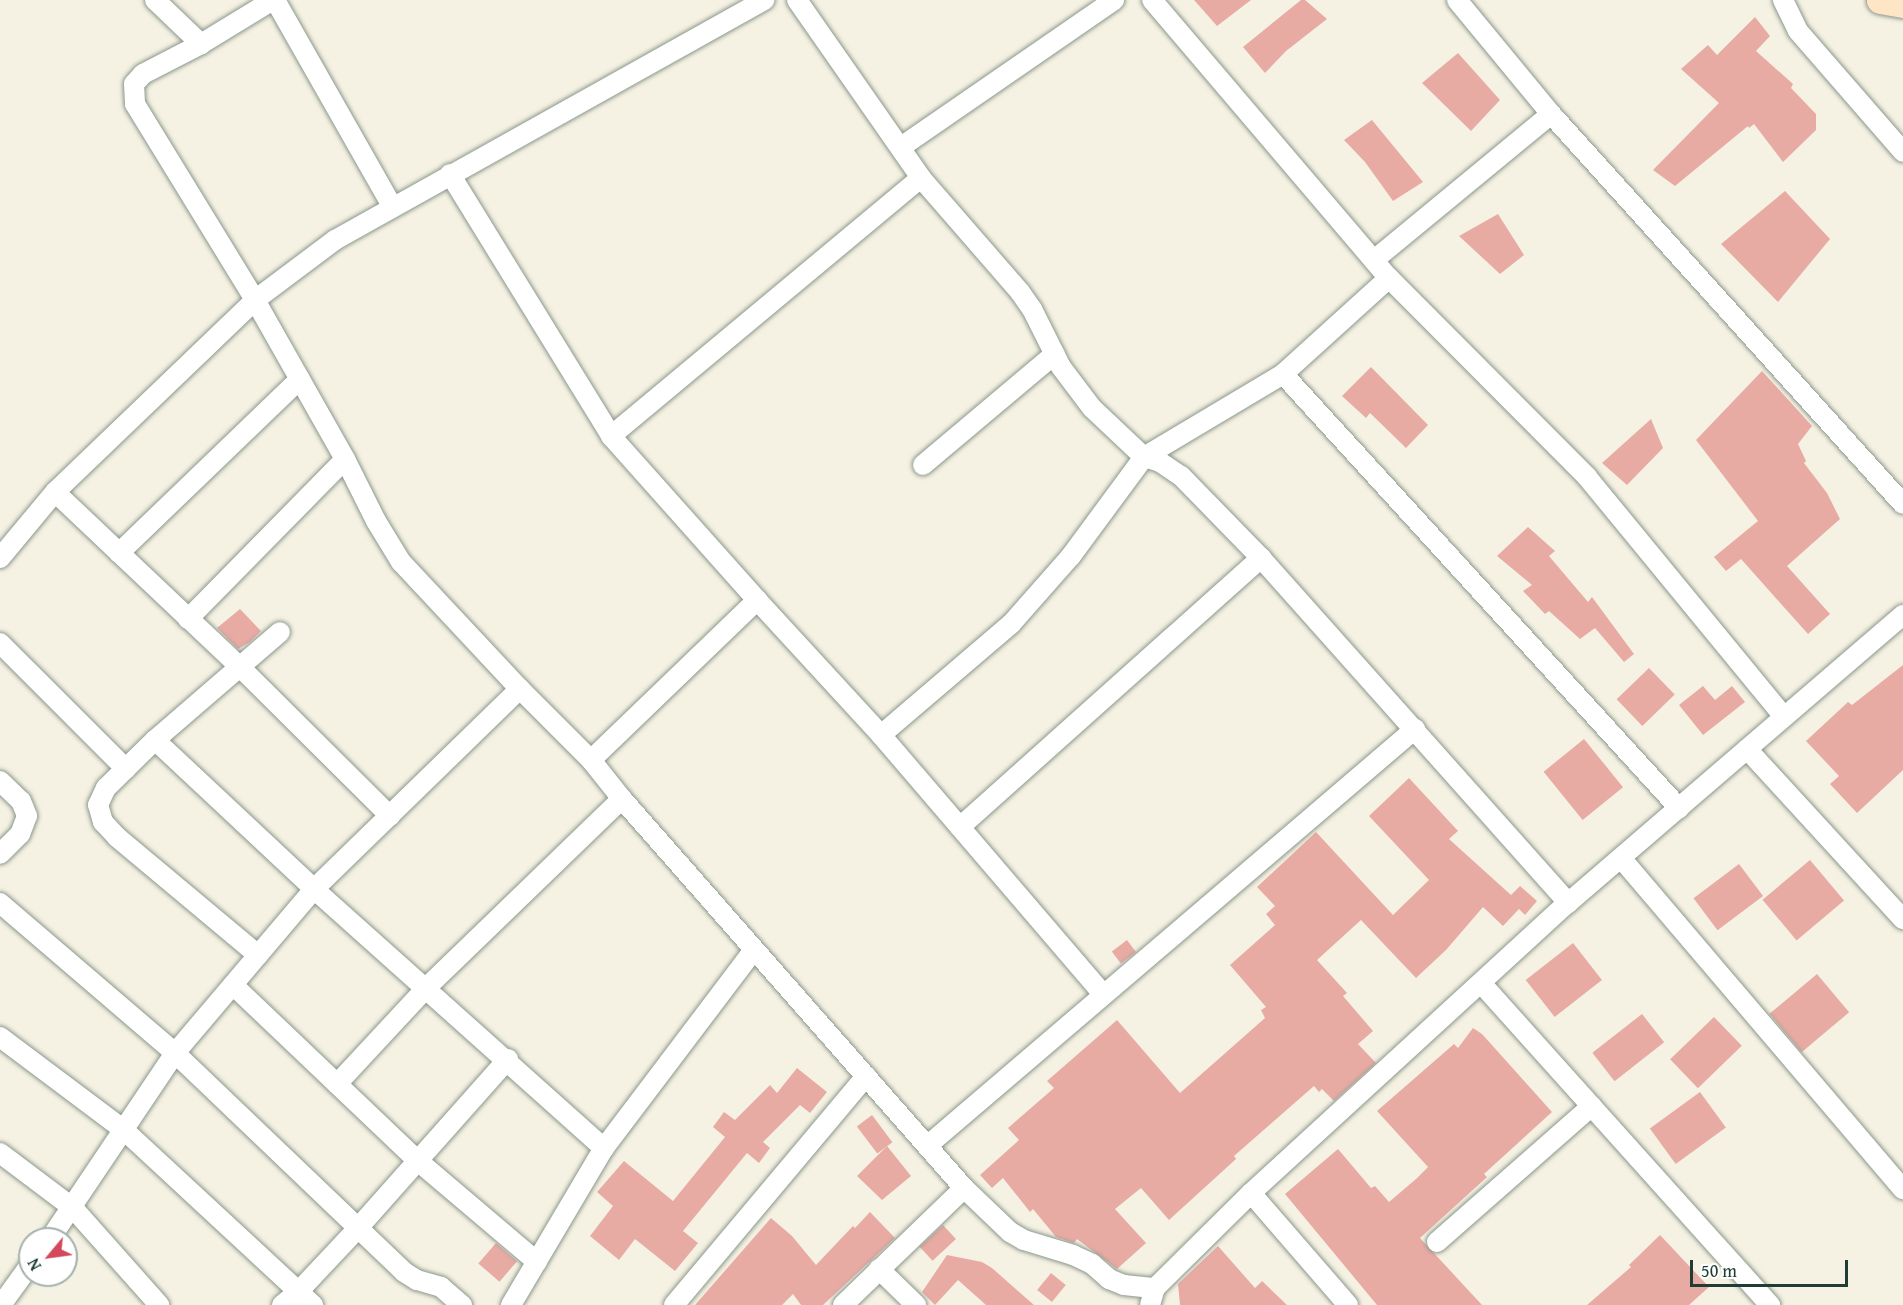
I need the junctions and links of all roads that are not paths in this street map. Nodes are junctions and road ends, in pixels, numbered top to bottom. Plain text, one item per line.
1 (156, 0) edge
2 (274, 0) edge
3 (765, 0) edge
4 (797, 0) edge
5 (1114, 0) edge
6 (1152, 0) edge
7 (1457, 0) edge
8 (1783, 0) edge
9 (1880, 0) edge
10 (1903, 4) edge
11 (201, 44) junction
12 (1551, 114) junction
13 (901, 147) junction
14 (1903, 152) edge
15 (450, 174) junction
16 (921, 178) junction
17 (392, 206) junction
18 (1374, 260) junction
19 (1389, 278) junction
20 (255, 300) junction
21 (1055, 354) junction
22 (1283, 374) junction
23 (300, 379) junction
24 (611, 435) junction
25 (1144, 457) junction
26 (345, 459) junction
27 (923, 465) dead end
28 (55, 492) junction
29 (1903, 504) edge
30 (119, 553) junction
31 (0, 558) edge
32 (1261, 558) junction
33 (757, 600) junction
34 (188, 619) junction
35 (1901, 622) edge
36 (280, 632) dead end
37 (0, 643) edge
38 (241, 668) junction
39 (520, 689) junction
40 (1784, 717) junction
41 (1415, 729) junction
42 (881, 735) junction
43 (155, 740) junction
44 (1747, 749) junction
45 (591, 760) junction
46 (126, 769) junction
47 (0, 781) edge
48 (622, 799) junction
49 (1679, 808) junction
50 (390, 816) junction
51 (960, 827) junction
52 (0, 854) edge
53 (1621, 858) junction
54 (314, 889) junction
55 (0, 903) edge
56 (1568, 903) junction
57 (1903, 919) edge
58 (754, 950) junction
59 (258, 956) junction
60 (1481, 982) junction
61 (233, 985) junction
62 (427, 987) junction
63 (1103, 994) junction
64 (0, 1037) edge
65 (175, 1053) junction
66 (508, 1059) junction
67 (866, 1076) junction
68 (337, 1084) junction
69 (1592, 1106) junction
70 (124, 1131) junction
71 (927, 1146) junction
72 (604, 1148) junction
73 (0, 1153) edge
74 (418, 1161) junction
75 (964, 1188) junction
76 (1903, 1189) edge
77 (1251, 1193) junction
78 (73, 1208) junction
79 (59, 1227) edge
80 (358, 1228) junction
81 (1437, 1242) dead end
82 (537, 1262) junction
83 (879, 1269) junction
84 (18, 1282) edge
85 (1153, 1297) edge
86 (306, 1299) edge
87 (4, 1301) edge
88 (1760, 1302) edge
89 (159, 1305) edge
90 (282, 1305) edge
91 (462, 1305) edge
92 (512, 1305) edge
93 (674, 1305) edge
94 (843, 1305) edge
95 (916, 1305) edge
96 (1348, 1305) edge

1 - 11 street
2 - 11 street
2 - 17 street
3 - 15 street
4 - 13 street
5 - 13 street
6 - 18 street
7 - 12 street
8 - 14 street
9 - 10 street
11 - 20 street
12 - 18 street
12 - 29 street
13 - 16 street
15 - 17 street
15 - 24 street
16 - 21 street
16 - 24 street
17 - 20 street
18 - 19 street
19 - 22 street
19 - 40 street
20 - 23 street
20 - 28 street
21 - 25 street
21 - 27 street
22 - 25 street
22 - 49 street
23 - 26 street
23 - 30 street
24 - 33 street
25 - 32 street
25 - 42 street
26 - 34 street
26 - 39 street
28 - 30 street
28 - 31 street
30 - 34 street
32 - 41 street
32 - 51 street
33 - 42 street
33 - 45 street
34 - 38 street
35 - 40 street
36 - 38 street
37 - 46 street
38 - 43 street
38 - 50 street
39 - 45 street
39 - 50 street
40 - 44 street
41 - 56 street
41 - 63 street
42 - 51 street
43 - 46 street
43 - 54 street
44 - 49 street
44 - 57 street
45 - 48 street
46 - 59 street
47 - 52 street
48 - 58 street
48 - 62 street
49 - 53 street
50 - 54 street
51 - 63 street
53 - 56 street
53 - 76 street
54 - 59 street
54 - 62 street
55 - 65 street
56 - 60 street
58 - 67 street
58 - 72 street
59 - 61 street
60 - 69 street
60 - 77 street
61 - 65 street
61 - 68 street
62 - 66 street
62 - 68 street
63 - 71 street
64 - 70 street
65 - 70 street
65 - 80 street
66 - 72 street
66 - 74 street
67 - 71 street
67 - 93 street
68 - 74 street
69 - 81 street
69 - 88 street
70 - 78 street
70 - 86 street
71 - 75 street
72 - 82 street
73 - 78 street
74 - 80 street
74 - 82 street
75 - 83 street
75 - 85 street
77 - 85 street
77 - 96 street
78 - 79 street
78 - 89 street
80 - 86 street
80 - 91 street
82 - 92 street
83 - 94 street
83 - 95 street
84 - 87 street
86 - 90 street

